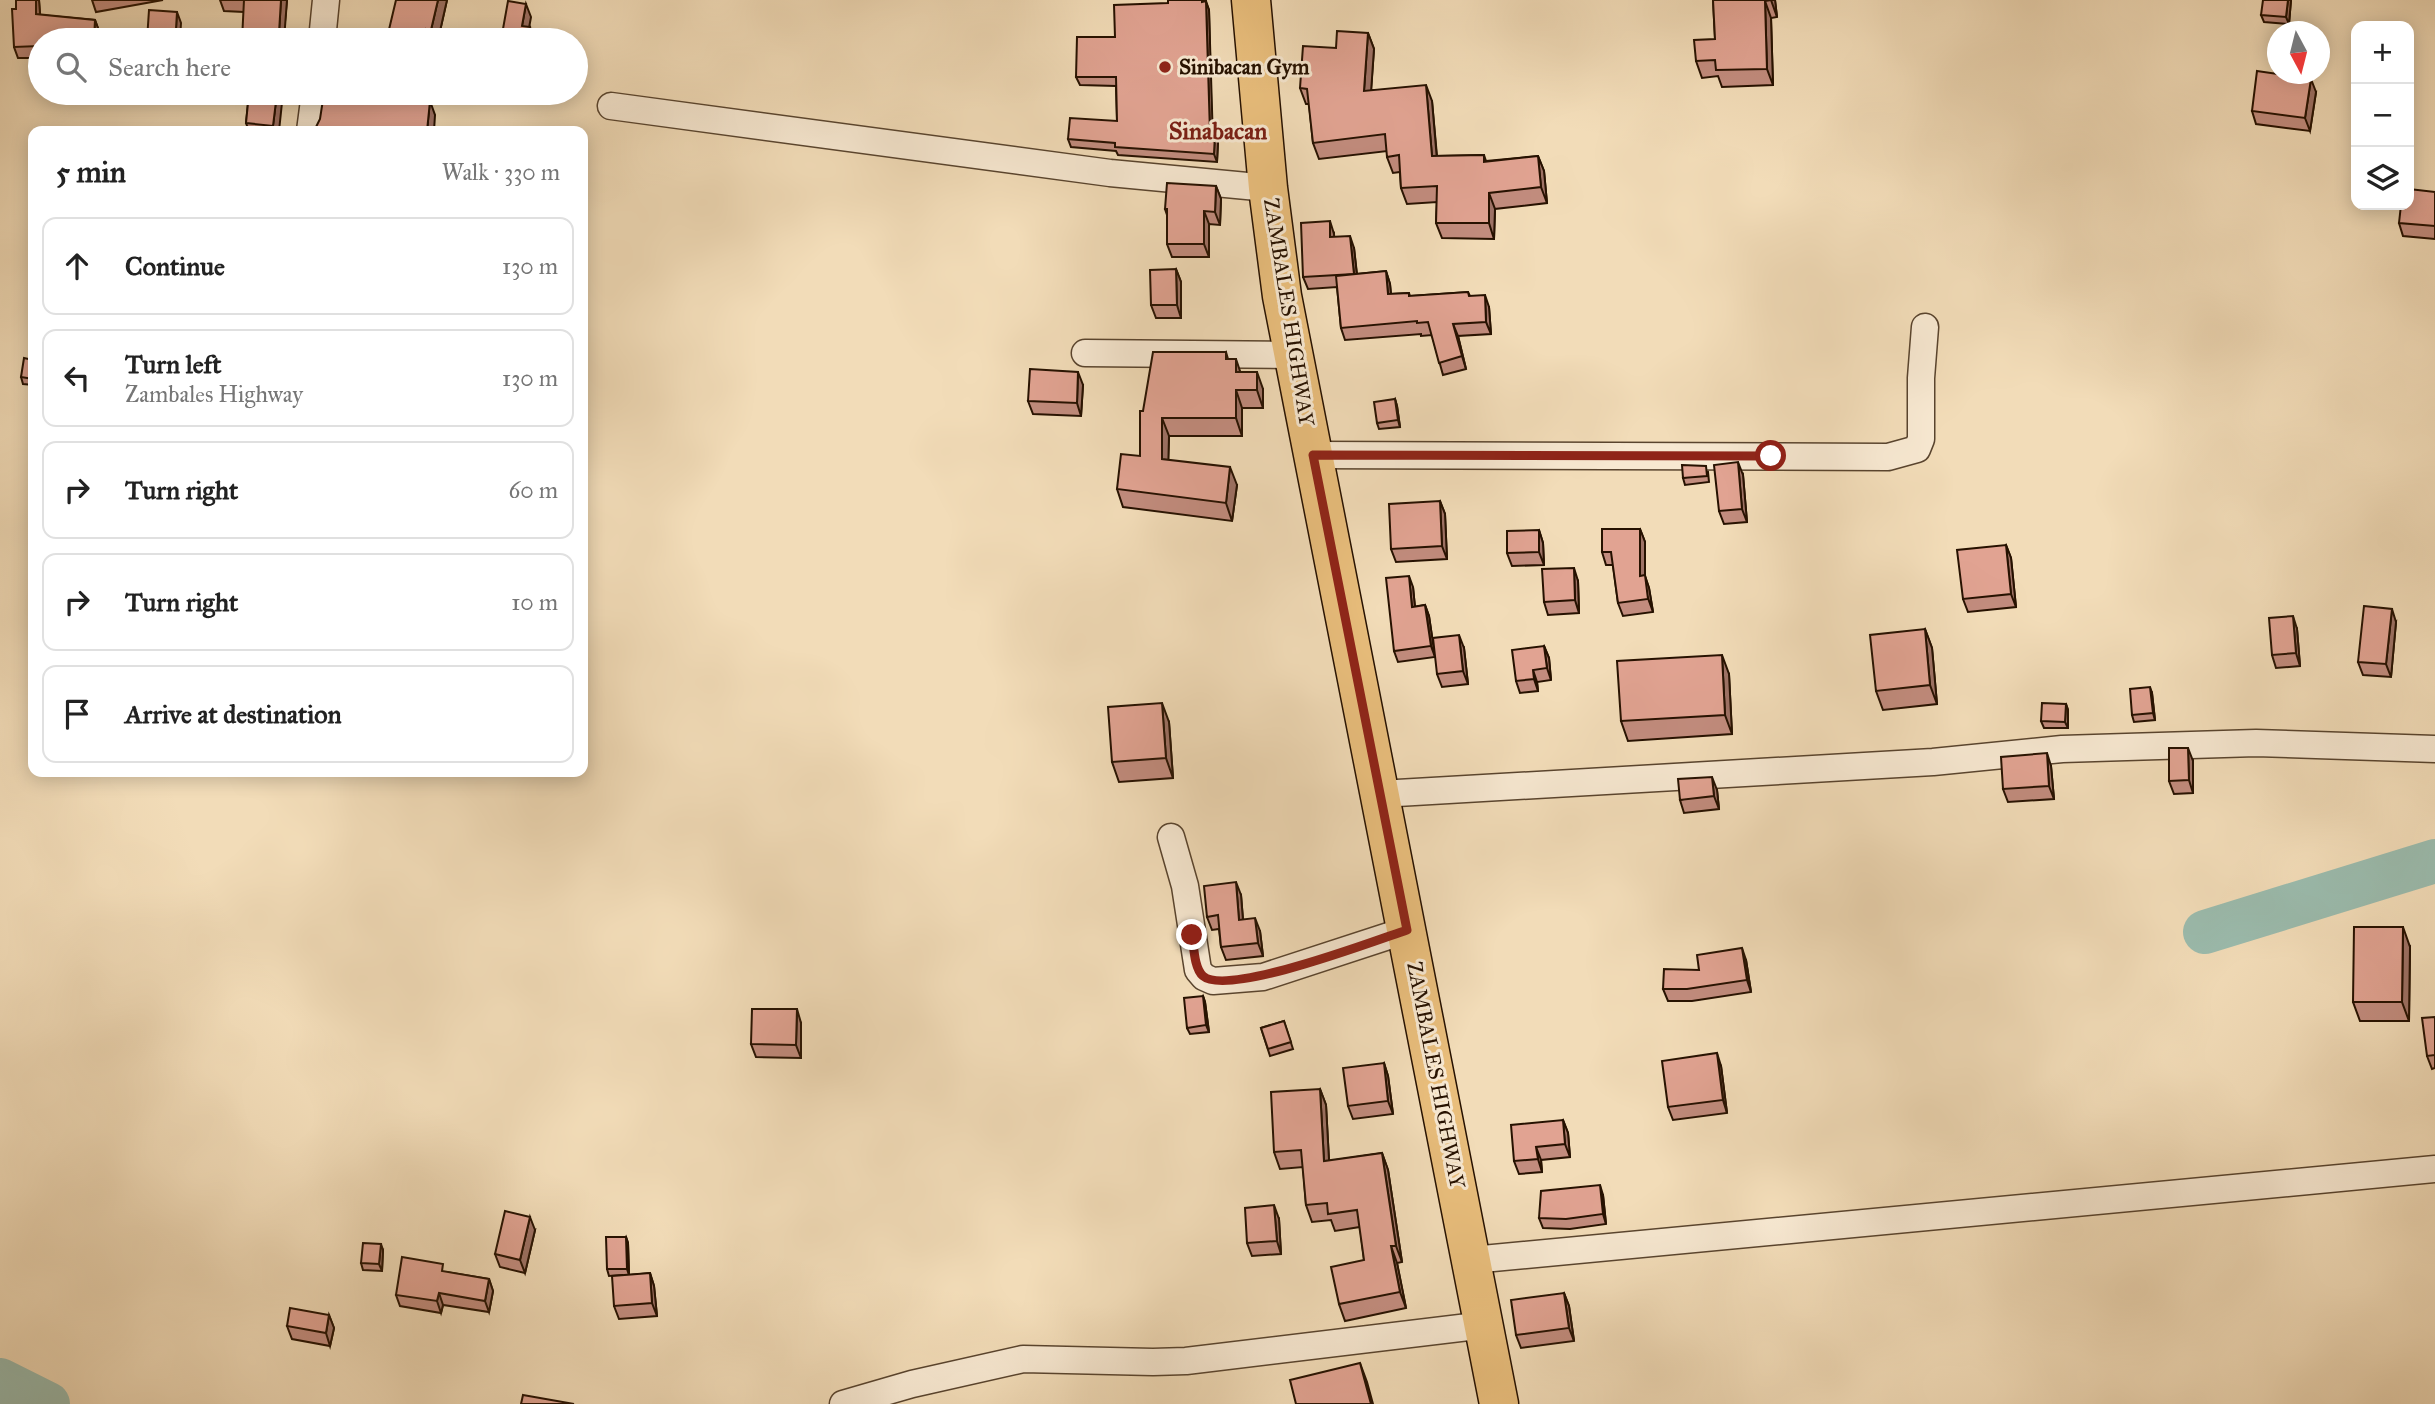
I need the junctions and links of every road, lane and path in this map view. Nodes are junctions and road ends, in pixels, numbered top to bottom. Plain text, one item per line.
1 (326, 0) edge
2 (1251, 0) edge
3 (323, 28) edge
4 (313, 105) edge
5 (611, 106) dead end
6 (311, 126) edge
7 (1268, 188) junction
8 (1925, 327) dead end
9 (1085, 353) dead end
10 (1294, 355) junction
11 (1313, 455) junction
12 (2435, 749) edge
13 (1380, 794) junction
14 (1171, 837) dead end
15 (1407, 930) junction
16 (2435, 1169) edge
17 (1472, 1260) junction
18 (1485, 1325) junction
19 (843, 1404) edge
20 (1499, 1404) edge

1 - 3 street
2 - 7 main road, ZAMBALES HIGHWAY
4 - 6 street
5 - 7 street
7 - 10 main road, ZAMBALES HIGHWAY
8 - 11 street
9 - 10 street
10 - 11 main road, ZAMBALES HIGHWAY
11 - 13 main road, ZAMBALES HIGHWAY
12 - 13 street
13 - 15 main road, ZAMBALES HIGHWAY
14 - 15 street
15 - 17 main road, ZAMBALES HIGHWAY
16 - 17 street
17 - 18 main road, ZAMBALES HIGHWAY
18 - 19 street
18 - 20 main road, ZAMBALES HIGHWAY

